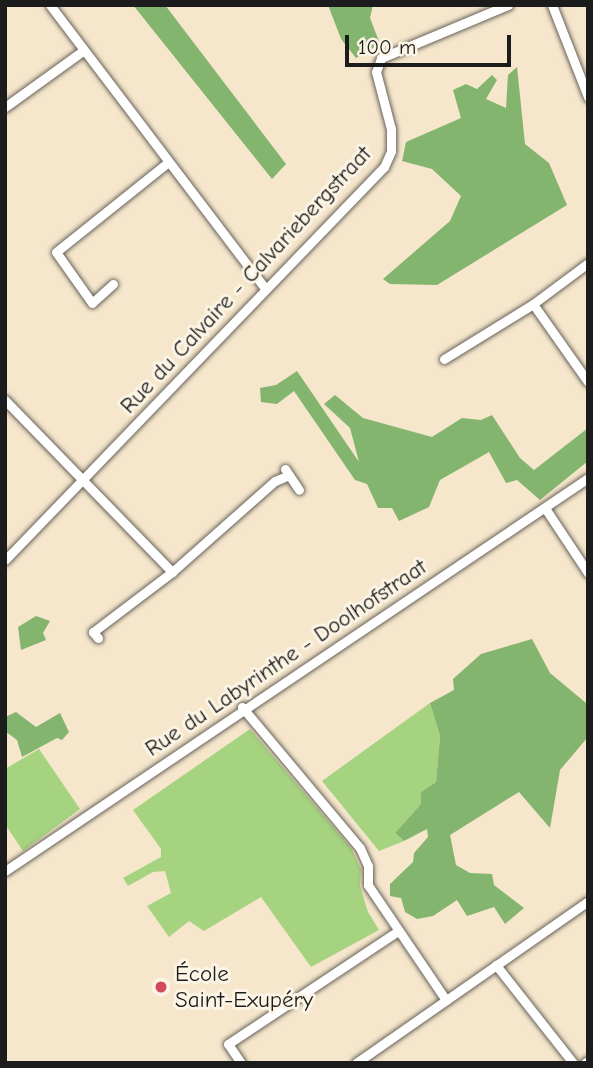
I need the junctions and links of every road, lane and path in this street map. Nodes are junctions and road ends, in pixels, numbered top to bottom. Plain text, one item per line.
1 (50, 5) edge
2 (508, 5) edge
3 (552, 5) edge
4 (84, 50) junction
5 (588, 97) edge
6 (5, 107) edge
7 (167, 163) junction
8 (588, 263) edge
9 (113, 284) dead end
10 (265, 288) junction
11 (533, 304) junction
12 (444, 359) dead end
13 (588, 382) edge
14 (5, 400) edge
15 (588, 478) edge
16 (81, 482) junction
17 (299, 490) dead end
18 (545, 508) junction
19 (5, 560) edge
20 (172, 572) junction
21 (588, 573) edge
22 (98, 638) dead end
23 (243, 707) junction
24 (5, 871) edge
25 (588, 901) edge
26 (398, 931) junction
27 (496, 965) junction
28 (446, 1000) junction
29 (241, 1063) edge
30 (356, 1063) edge
31 (573, 1063) edge

1 - 4 street
2 - 10 street, Rue du Calvaire - Calvariebergstraat
3 - 5 street
4 - 6 street
4 - 7 street
7 - 9 street
7 - 10 street
8 - 11 street
10 - 16 street, Rue du Calvaire - Calvariebergstraat
11 - 12 street
11 - 13 street
14 - 16 street
15 - 18 street, Rue du Labyrinthe - Doolhofstraat
16 - 19 street, Rue du Calvaire - Calvariebergstraat
16 - 20 street
17 - 20 street
18 - 21 street
18 - 23 street, Rue du Labyrinthe - Doolhofstraat
20 - 22 street
23 - 24 street, Rue du Labyrinthe - Doolhofstraat
23 - 26 street
25 - 27 street
26 - 28 street
26 - 29 street
27 - 28 street
27 - 31 street
28 - 30 street

